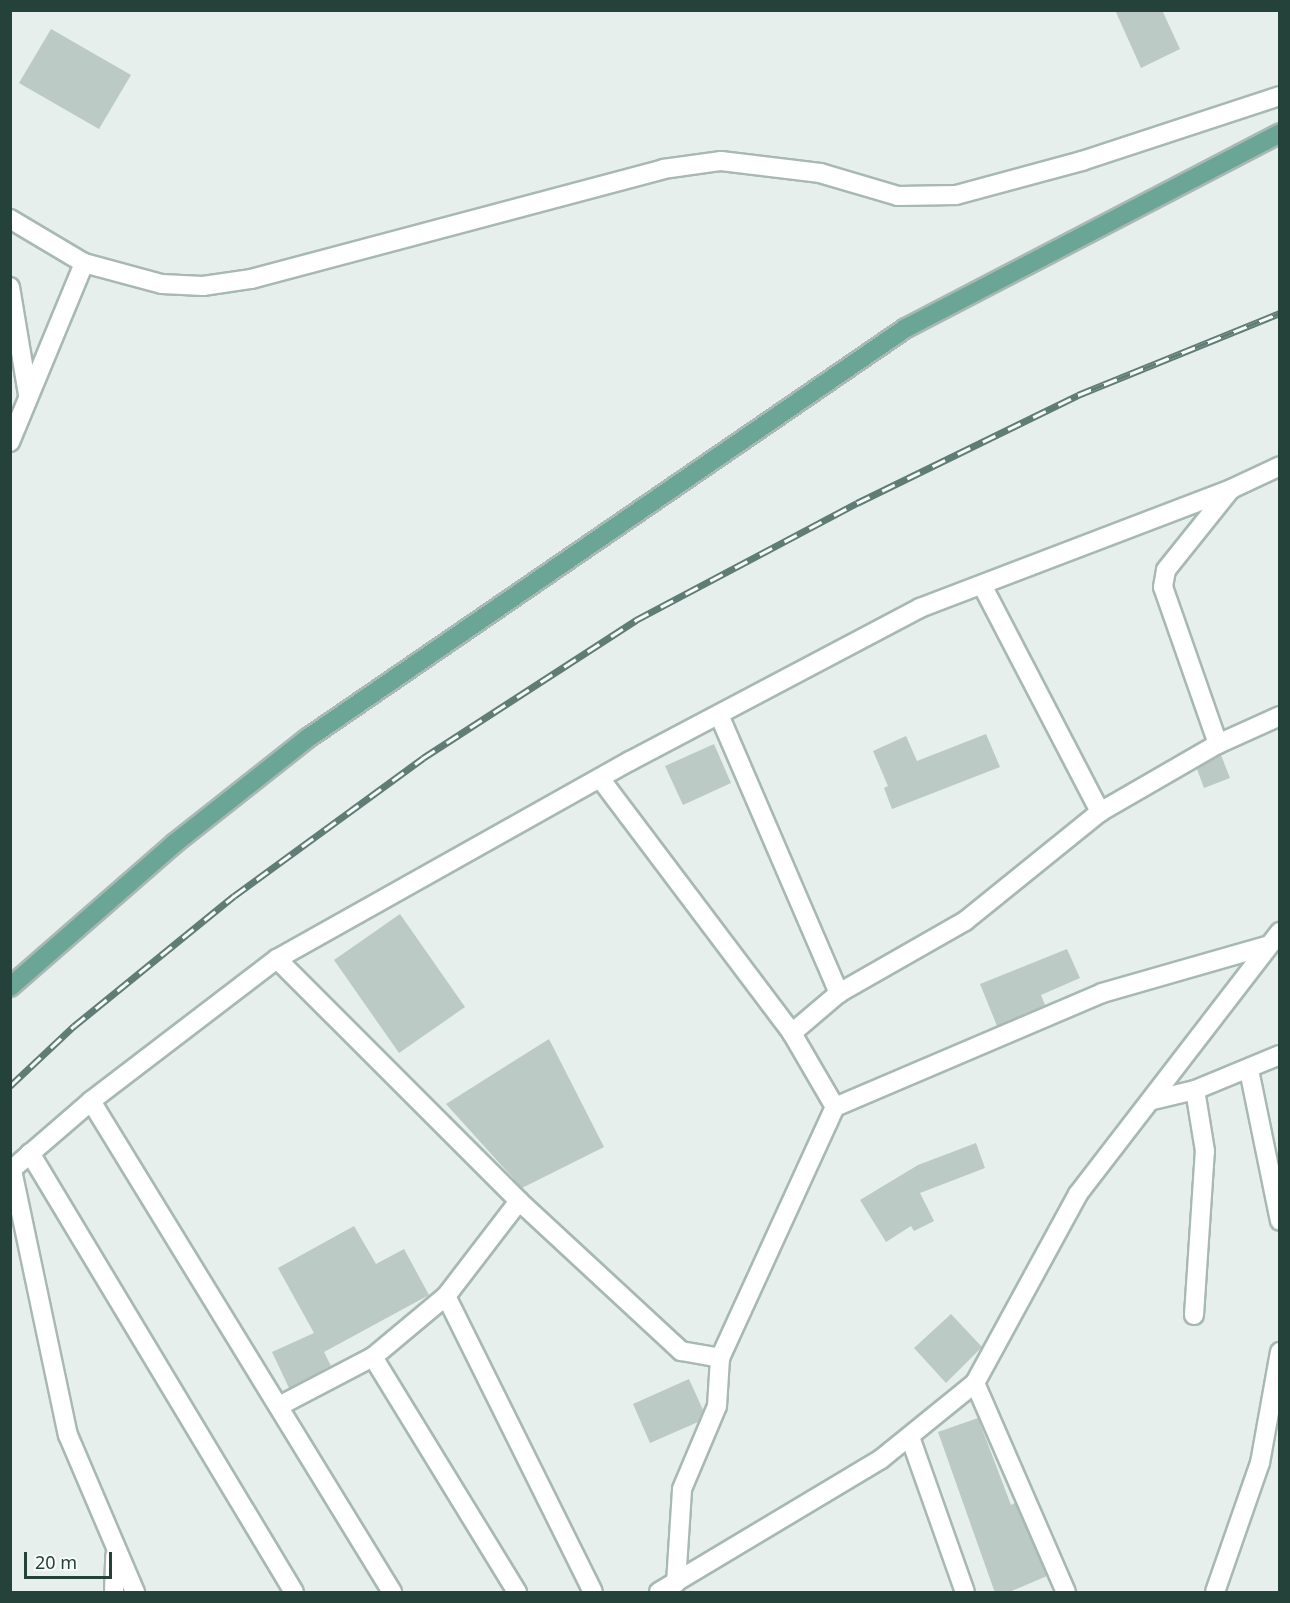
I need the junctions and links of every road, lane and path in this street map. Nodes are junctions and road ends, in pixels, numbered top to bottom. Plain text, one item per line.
1 (1280, 96) edge
2 (1280, 133) edge
3 (10, 219) edge
4 (84, 262) junction
5 (10, 287) edge
6 (28, 395) junction
7 (10, 442) edge
8 (1280, 466) edge
9 (1231, 489) junction
10 (982, 585) junction
11 (1280, 716) edge
12 (720, 717) junction
13 (1218, 744) junction
14 (600, 778) junction
15 (1100, 812) junction
16 (1274, 938) edge
17 (277, 959) junction
18 (10, 987) edge
19 (839, 993) junction
20 (792, 1033) junction
21 (1280, 1055) edge
22 (1249, 1070) junction
23 (1195, 1090) junction
24 (1153, 1100) junction
25 (91, 1101) junction
26 (835, 1107) junction
27 (30, 1153) junction
28 (11, 1170) edge
29 (519, 1201) junction
30 (1280, 1221) edge
31 (446, 1296) junction
32 (1194, 1315) dead end
33 (1280, 1352) edge
34 (373, 1357) junction
35 (720, 1358) junction
36 (975, 1383) junction
37 (281, 1405) junction
38 (910, 1437) junction
39 (115, 1555) junction
40 (676, 1582) junction
41 (114, 1593) edge
42 (135, 1593) edge
43 (294, 1593) edge
44 (393, 1593) edge
45 (517, 1593) edge
46 (593, 1593) edge
47 (659, 1593) edge
48 (965, 1593) edge
49 (1066, 1593) edge
50 (1215, 1593) edge

1 - 4 street
2 - 18 main road
3 - 4 street
4 - 6 street
5 - 6 street
6 - 7 street
8 - 9 street
9 - 10 street
9 - 13 street
10 - 12 street
10 - 15 street
11 - 13 street
12 - 14 street
12 - 19 street
13 - 15 street
14 - 17 street
14 - 20 street
15 - 19 street
16 - 24 street
16 - 26 street
17 - 25 street
17 - 29 street
19 - 20 street
20 - 26 street
21 - 22 street
22 - 23 street
22 - 30 street
23 - 24 street
23 - 32 street
24 - 36 street
25 - 27 street
25 - 37 street
26 - 35 street
27 - 28 street
27 - 43 street
28 - 39 street
29 - 31 street
29 - 35 street
31 - 34 street
31 - 46 street
33 - 50 street
34 - 37 street
34 - 45 street
35 - 40 street
36 - 38 street
36 - 49 street
37 - 44 street
38 - 40 street
38 - 48 street
39 - 41 street
39 - 42 street
40 - 47 street

